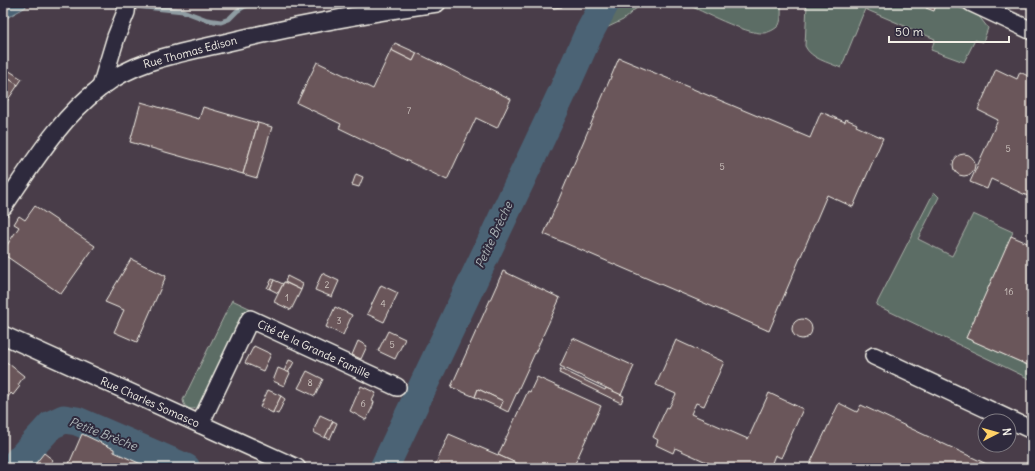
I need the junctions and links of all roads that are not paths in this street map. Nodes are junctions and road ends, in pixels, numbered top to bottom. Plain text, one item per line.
1 (127, 3) edge
2 (437, 3) edge
3 (972, 3) edge
4 (1032, 31) edge
5 (101, 87) junction
6 (3, 207) edge
7 (3, 335) edge
8 (874, 356) dead end
9 (396, 387) dead end
10 (200, 424) junction
11 (1032, 430) edge
12 (297, 468) edge

1 - 5 street
2 - 5 street, Rue Thomas Edison
3 - 4 street
5 - 6 street, Rue Thomas Edison
7 - 10 street, Rue Charles Somasco
8 - 11 street
9 - 10 street, Cité de la Grande Famille
10 - 12 street, Rue Charles Somasco

